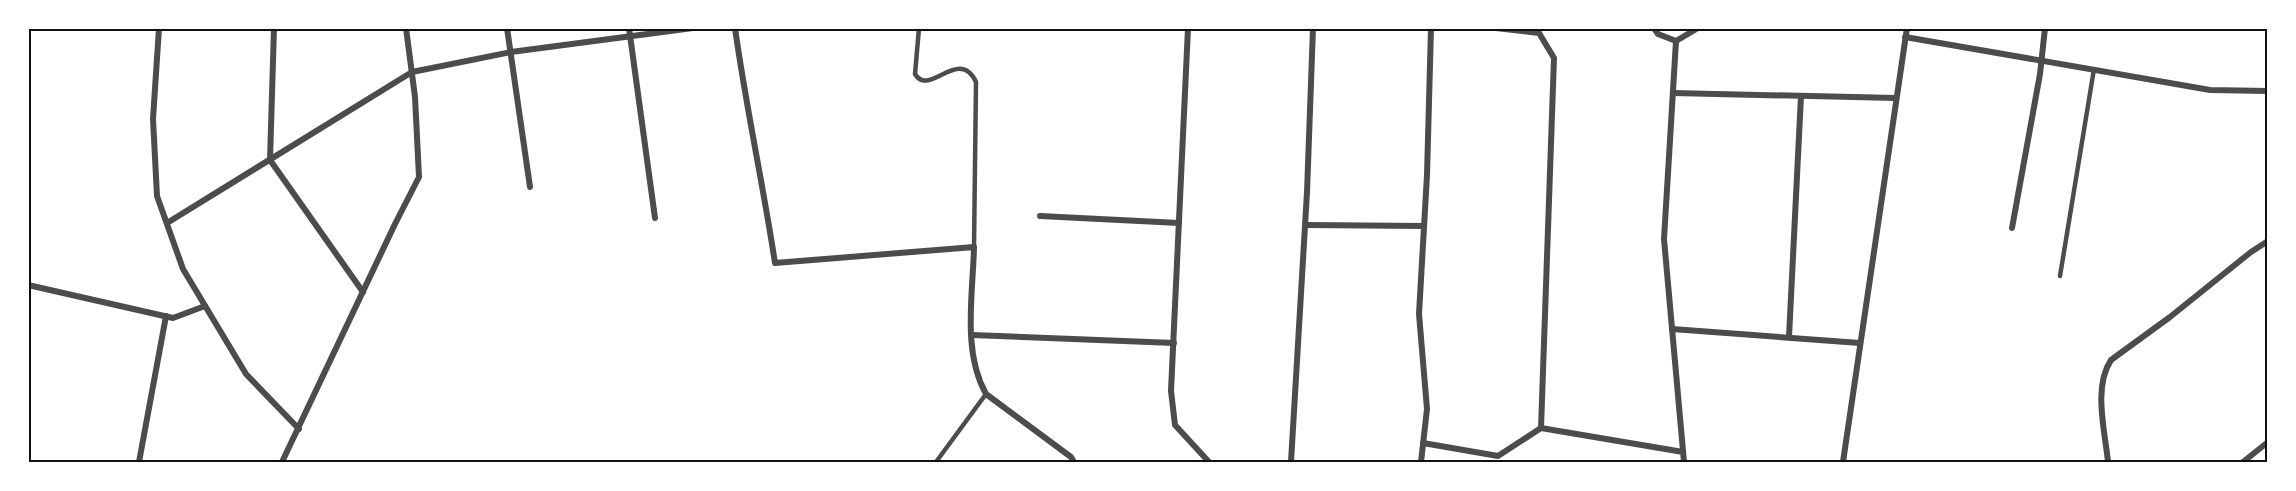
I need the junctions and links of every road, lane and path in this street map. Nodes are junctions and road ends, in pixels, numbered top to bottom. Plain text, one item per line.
1 (159, 28) edge
2 (274, 28) edge
3 (406, 28) edge
4 (507, 28) edge
5 (629, 28) edge
6 (693, 28) edge
7 (735, 28) edge
8 (919, 28) edge
9 (1188, 28) edge
10 (1313, 28) edge
11 (1431, 28) edge
12 (1496, 28) edge
13 (1654, 28) edge
14 (1698, 28) edge
15 (1906, 28) edge
16 (2045, 28) edge
17 (630, 36) junction
18 (1905, 37) junction
19 (1676, 41) junction
20 (511, 52) junction
21 (2041, 59) junction
22 (2094, 69) junction
23 (412, 72) junction
24 (2268, 91) edge
25 (1673, 93) junction
26 (1801, 96) junction
27 (1896, 98) junction
28 (270, 160) junction
29 (530, 187) dead end
30 (1040, 216) dead end
31 (655, 218) dead end
32 (167, 223) junction
33 (1179, 224) junction
34 (1305, 225) junction
35 (1424, 226) junction
36 (2012, 228) dead end
37 (2268, 241) edge
38 (974, 247) junction
39 (2060, 276) dead end
40 (28, 285) edge
41 (363, 292) junction
42 (205, 306) junction
43 (166, 316) junction
44 (1671, 328) junction
45 (972, 335) junction
46 (1789, 337) junction
47 (1174, 343) junction
48 (1860, 343) junction
49 (986, 394) junction
50 (1541, 428) junction
51 (299, 429) junction
52 (2268, 442) edge
53 (1423, 443) junction
54 (1683, 452) junction
55 (139, 462) edge
56 (282, 462) edge
57 (936, 462) edge
58 (1074, 462) edge
59 (1209, 462) edge
60 (1291, 462) edge
61 (1421, 462) edge
62 (1684, 462) edge
63 (1843, 462) edge
64 (2109, 462) edge
65 (2243, 462) edge

1 - 32 street
2 - 28 street
3 - 23 street
4 - 20 street
5 - 17 street
6 - 17 street
7 - 38 street
8 - 38 lane
9 - 33 street
10 - 34 street
11 - 35 street
12 - 50 street
13 - 19 street
14 - 19 street
15 - 18 street
16 - 21 street
17 - 20 street
17 - 31 street
18 - 21 street
18 - 27 street
19 - 25 street
20 - 23 street
20 - 29 street
21 - 22 street
21 - 36 street
22 - 24 street
22 - 39 lane
23 - 28 street
23 - 41 street
25 - 26 street
25 - 44 street
26 - 27 street
26 - 46 street
27 - 48 street
28 - 32 street
28 - 41 street
30 - 33 street
32 - 42 street
33 - 47 street
34 - 35 street
34 - 60 street
35 - 53 street
37 - 64 street
38 - 45 street
40 - 43 street
41 - 51 street
42 - 43 street
42 - 51 street
43 - 55 street
44 - 46 street
44 - 54 street
45 - 47 street
45 - 49 street
46 - 48 street
47 - 59 street
48 - 63 street
49 - 57 lane
49 - 58 street
50 - 53 street
50 - 54 street
51 - 56 street
52 - 65 street
53 - 61 street
54 - 62 street

